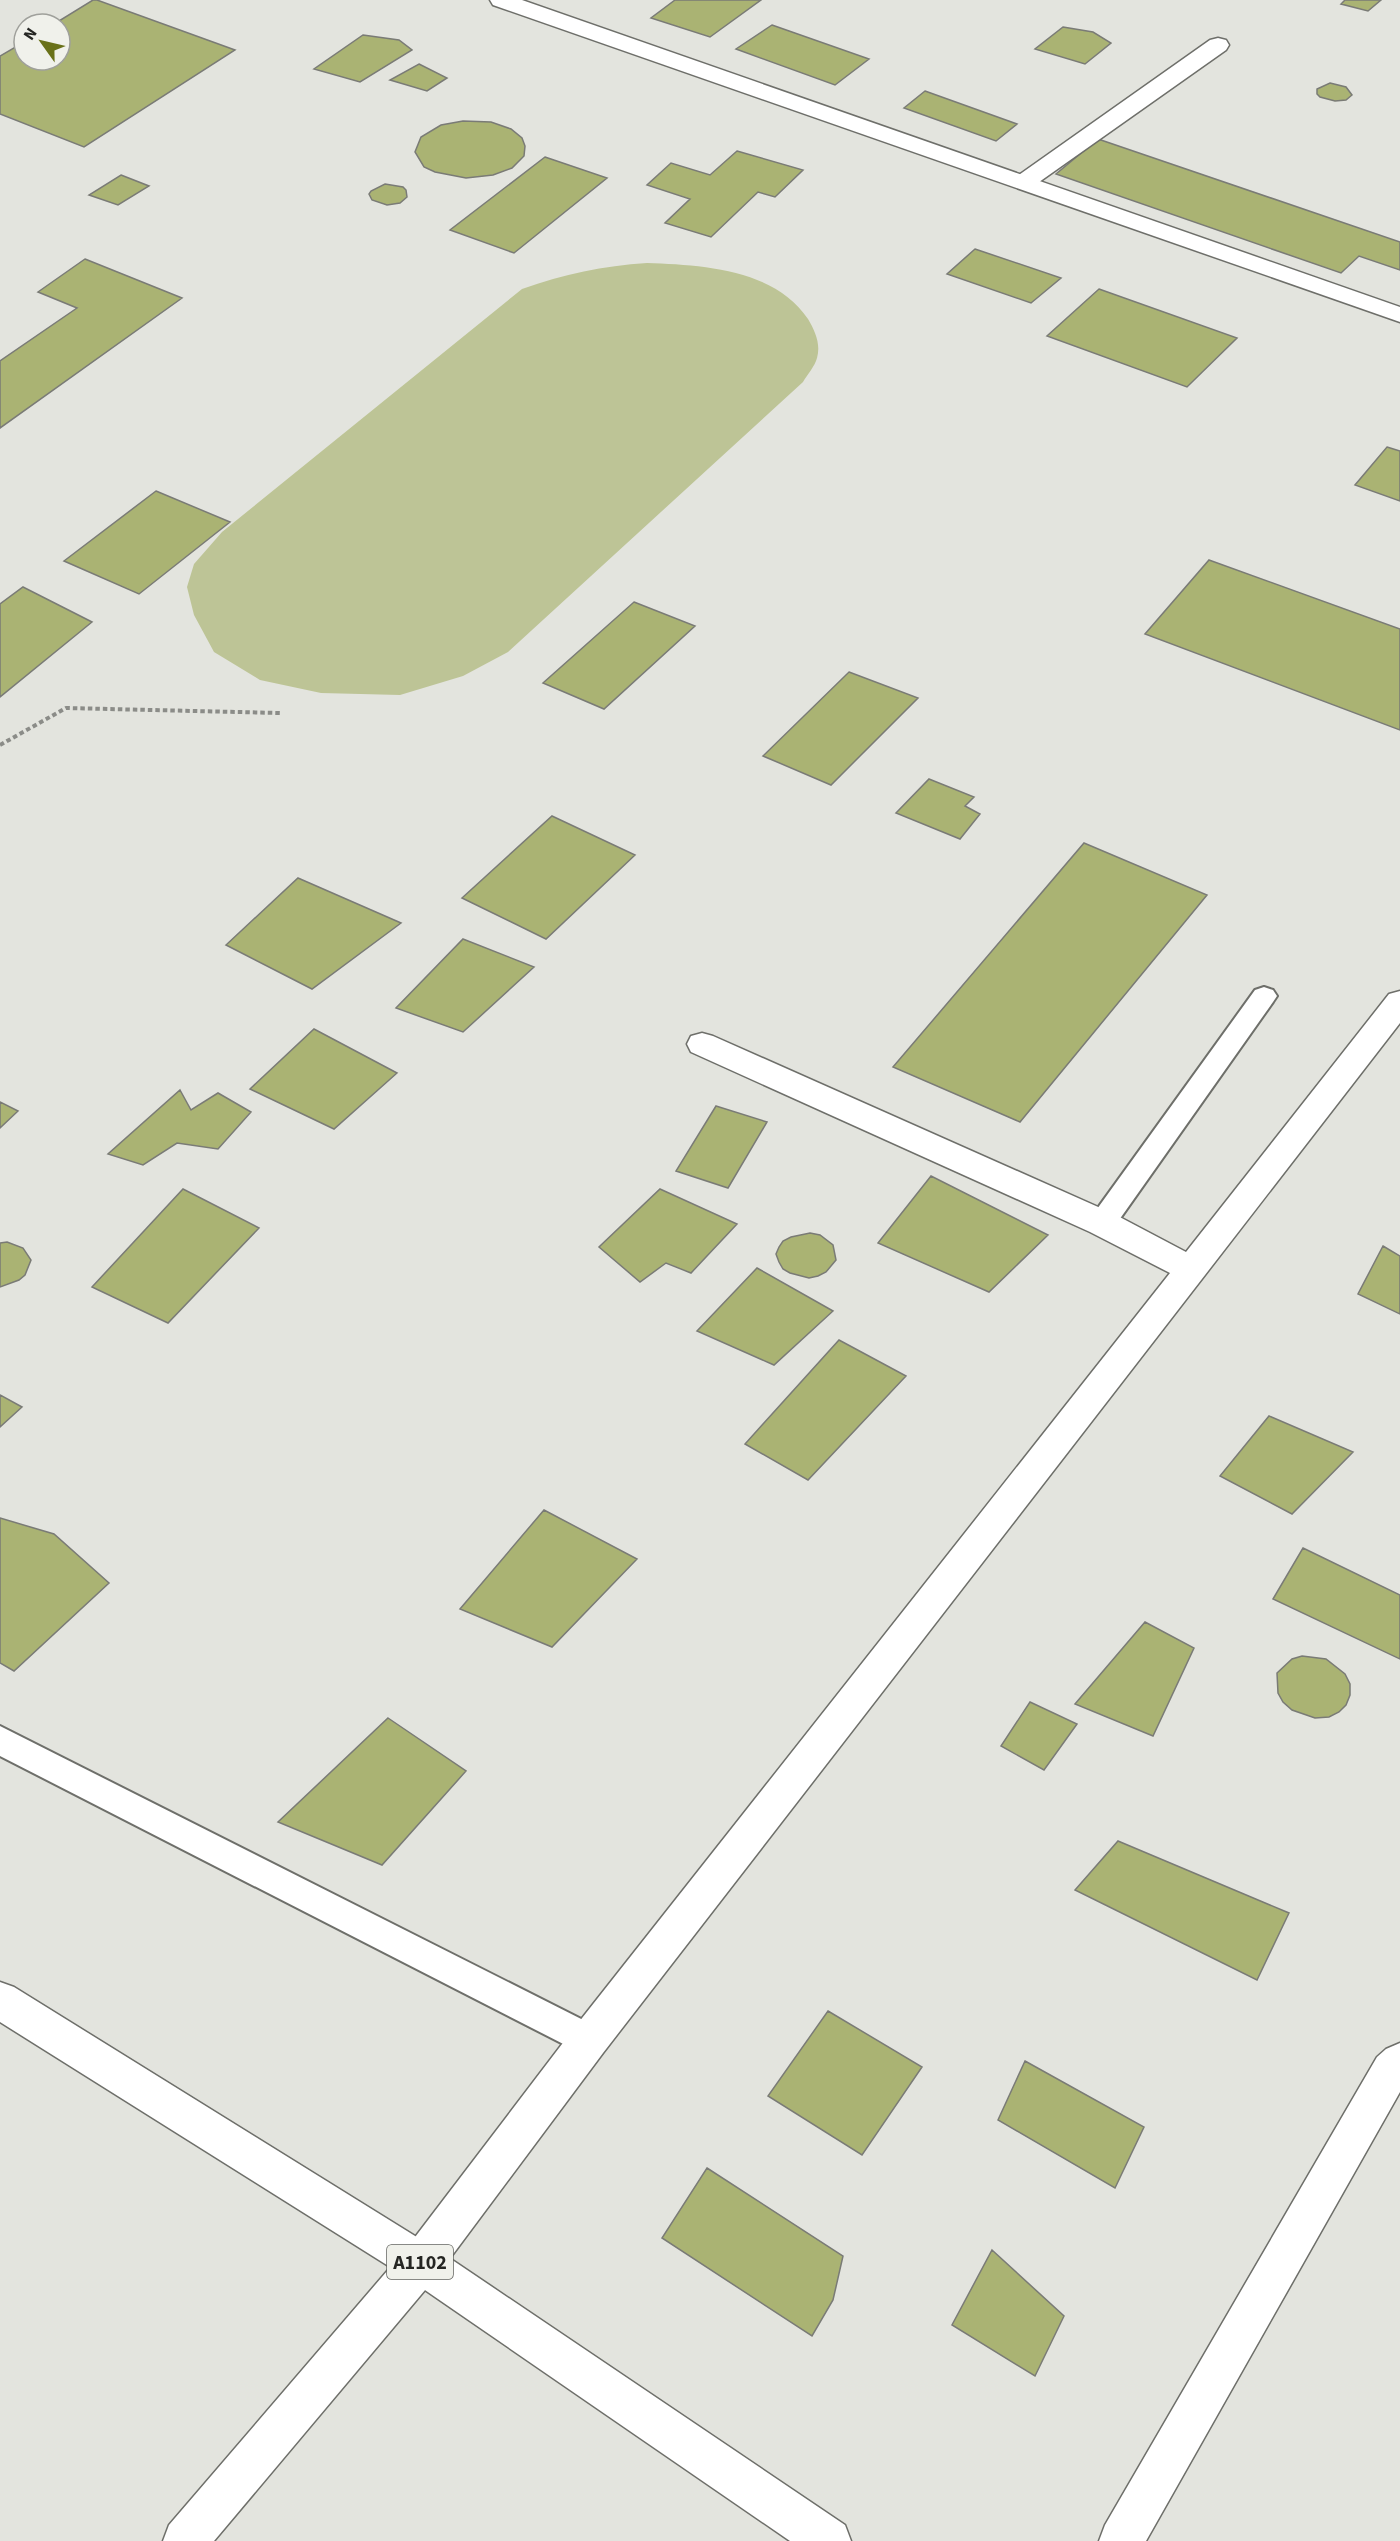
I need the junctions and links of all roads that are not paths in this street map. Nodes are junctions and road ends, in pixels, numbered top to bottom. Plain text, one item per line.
1 (501, 0) edge
2 (1218, 45) dead end
3 (1024, 182) junction
4 (1400, 315) edge
5 (1264, 996) dead end
6 (1400, 1002) edge
7 (702, 1044) dead end
8 (1102, 1222) junction
9 (1191, 1269) junction
10 (0, 1740) edge
11 (0, 2000) edge
12 (589, 2040) junction
13 (1400, 2062) edge
14 (421, 2263) junction
15 (185, 2541) edge
16 (829, 2541) edge
17 (1121, 2541) edge

1 - 3 street
2 - 3 street
3 - 4 street
5 - 8 lane
6 - 9 street
7 - 8 street
8 - 9 street
9 - 12 street
10 - 12 lane
11 - 14 street, A1102
12 - 14 street
13 - 17 street
14 - 15 street
14 - 16 street, A1102

